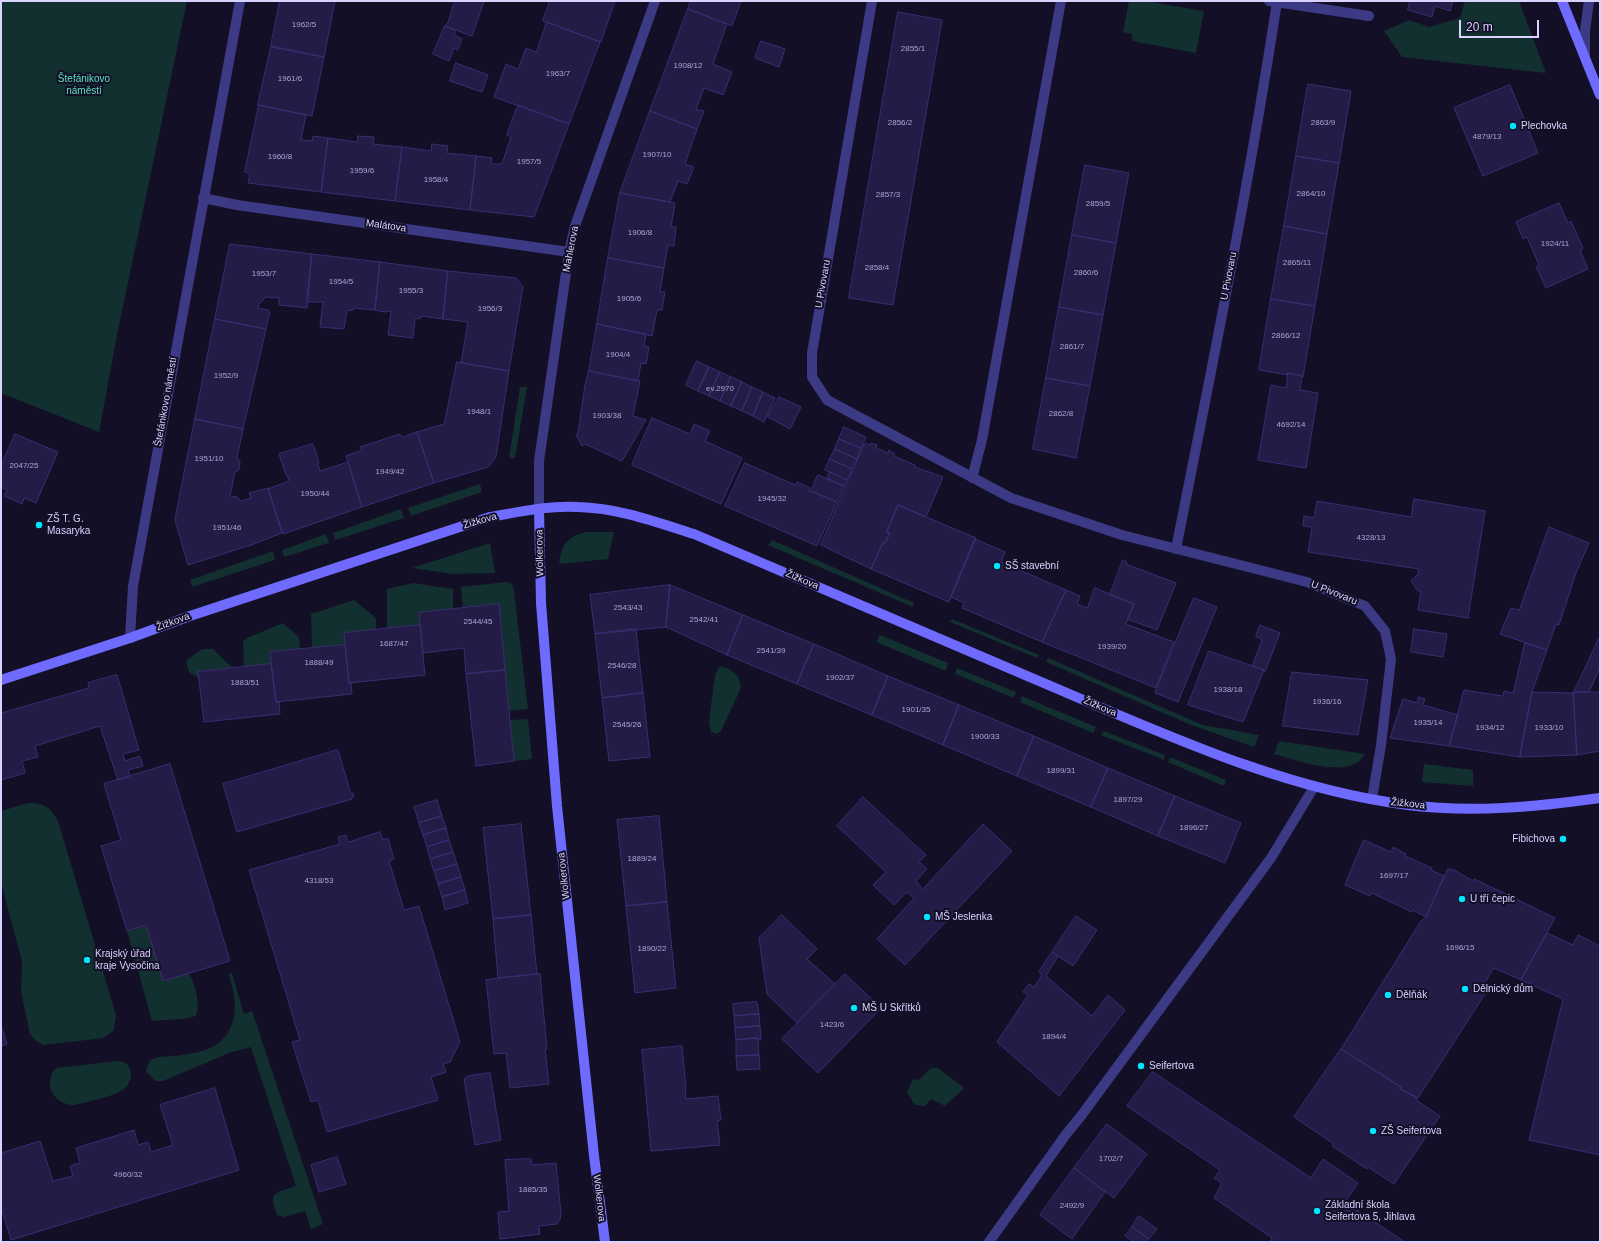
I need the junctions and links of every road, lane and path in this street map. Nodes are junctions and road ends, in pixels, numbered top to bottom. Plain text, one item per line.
1 (240, 1) edge
2 (654, 1) edge
3 (872, 1) edge
4 (1061, 1) edge
5 (1562, 1) edge
6 (1589, 1) edge
7 (1273, 2) edge
8 (1369, 16) dead end
9 (1585, 57) junction
10 (1600, 95) edge
11 (203, 198) junction
12 (569, 252) junction
13 (972, 478) junction
14 (539, 509) junction
15 (1176, 549) junction
16 (130, 638) junction
17 (1, 680) edge
18 (1314, 787) junction
19 (1600, 798) edge
20 (1372, 799) junction
21 (605, 1242) edge
22 (989, 1242) edge

1 - 11 street, Štefánikovo náměstí
2 - 12 street, Mahlerova
3 - 13 street, U Pivovaru
4 - 13 street
5 - 9 main road
6 - 9 street
7 - 8 street, U Pivovaru
7 - 15 street, U Pivovaru
9 - 10 main road
11 - 12 street, Malátova
11 - 16 street, Štefánikovo náměstí
12 - 14 street, Mahlerova
13 - 15 street, U Pivovaru
14 - 16 main road, Žižkova
14 - 18 main road, Žižkova
14 - 21 main road, Wolkerova
15 - 20 street, U Pivovaru
16 - 17 main road, Žižkova
18 - 20 main road, Žižkova
18 - 22 street
19 - 20 main road, Žižkova

